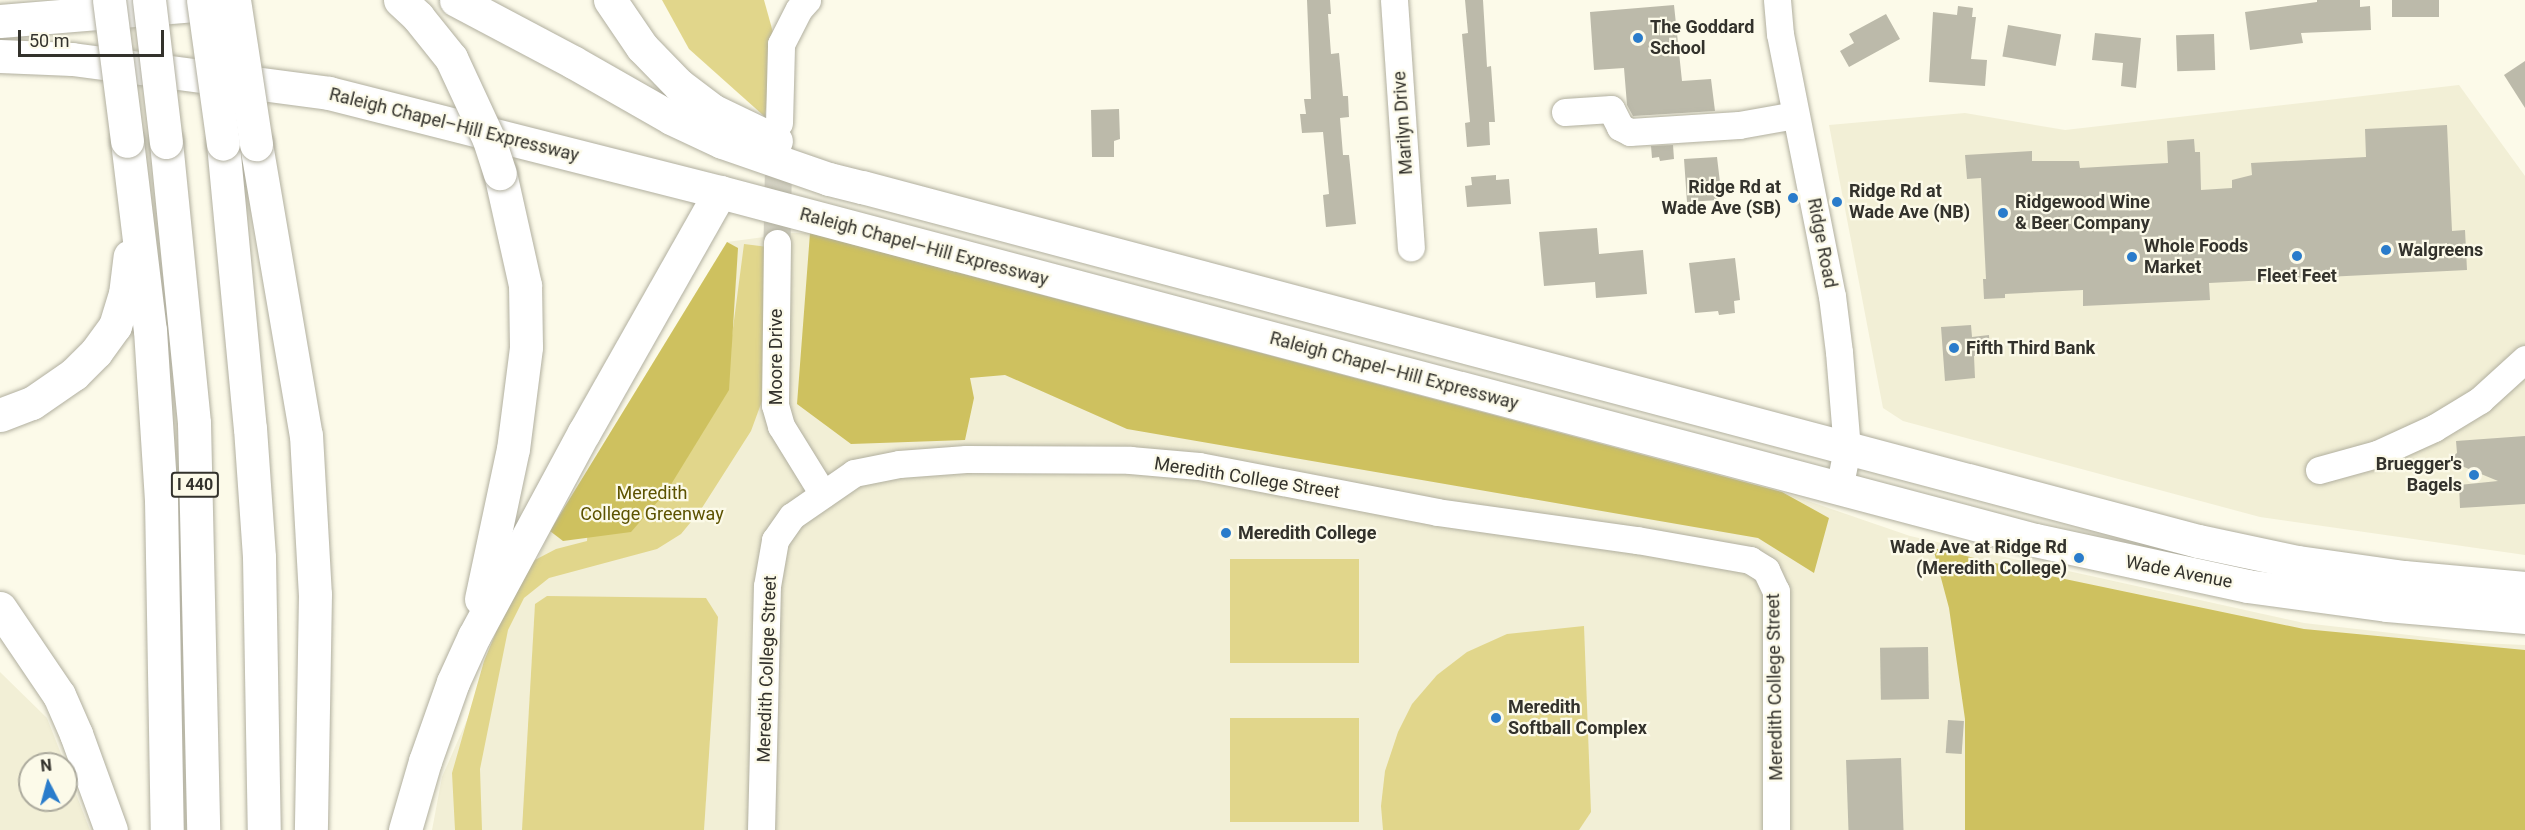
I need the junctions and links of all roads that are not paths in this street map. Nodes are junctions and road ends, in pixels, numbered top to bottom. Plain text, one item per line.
1 (109, 0) edge
2 (149, 0) edge
3 (203, 0) edge
4 (234, 0) edge
5 (242, 0) edge
6 (400, 0) edge
7 (610, 0) edge
8 (807, 0) edge
9 (1394, 0) edge
10 (1777, 0) edge
11 (468, 6) edge
12 (0, 21) edge
13 (0, 56) edge
14 (72, 59) junction
15 (0, 66) edge
16 (1565, 112) dead end
17 (1795, 116) junction
18 (779, 123) tunnel mouth
19 (132, 176) junction
20 (862, 187) junction
21 (720, 192) junction
22 (777, 243) tunnel mouth
23 (1411, 247) dead end
24 (2525, 359) edge
25 (0, 415) edge
26 (1847, 449) junction
27 (2319, 470) dead end
28 (1839, 489) junction
29 (823, 494) junction
30 (2525, 588) edge
31 (0, 608) edge
32 (2525, 617) edge
33 (474, 636) junction
34 (111, 830) edge
35 (167, 830) edge
36 (203, 830) edge
37 (264, 830) edge
38 (311, 830) edge
39 (405, 830) edge
40 (761, 830) edge
41 (1776, 830) edge

1 - 19 main road, bridge
2 - 36 main road, I 440, bridge
3 - 37 main road, bridge
4 - 38 main road, bridge
5 - 12 main road
6 - 33 main road, bridge
7 - 20 main road
8 - 18 street
9 - 23 street, Marilyn Drive
10 - 17 street, Ridge Road
11 - 20 main road
13 - 14 main road, Raleigh Chapel–Hill Expressway
14 - 15 main road
14 - 21 main road, Raleigh Chapel–Hill Expressway
16 - 17 street
17 - 26 street, Ridge Road
19 - 25 main road
19 - 35 main road
20 - 26 main road
21 - 28 main road, Raleigh Chapel–Hill Expressway
21 - 33 main road
22 - 29 street, Moore Drive
24 - 27 street
26 - 28 street, Ridge Road
26 - 30 main road, Wade Avenue
28 - 32 main road, Wade Avenue
29 - 40 street, Meredith College Street
29 - 41 street, Meredith College Street
31 - 34 main road
33 - 39 main road

